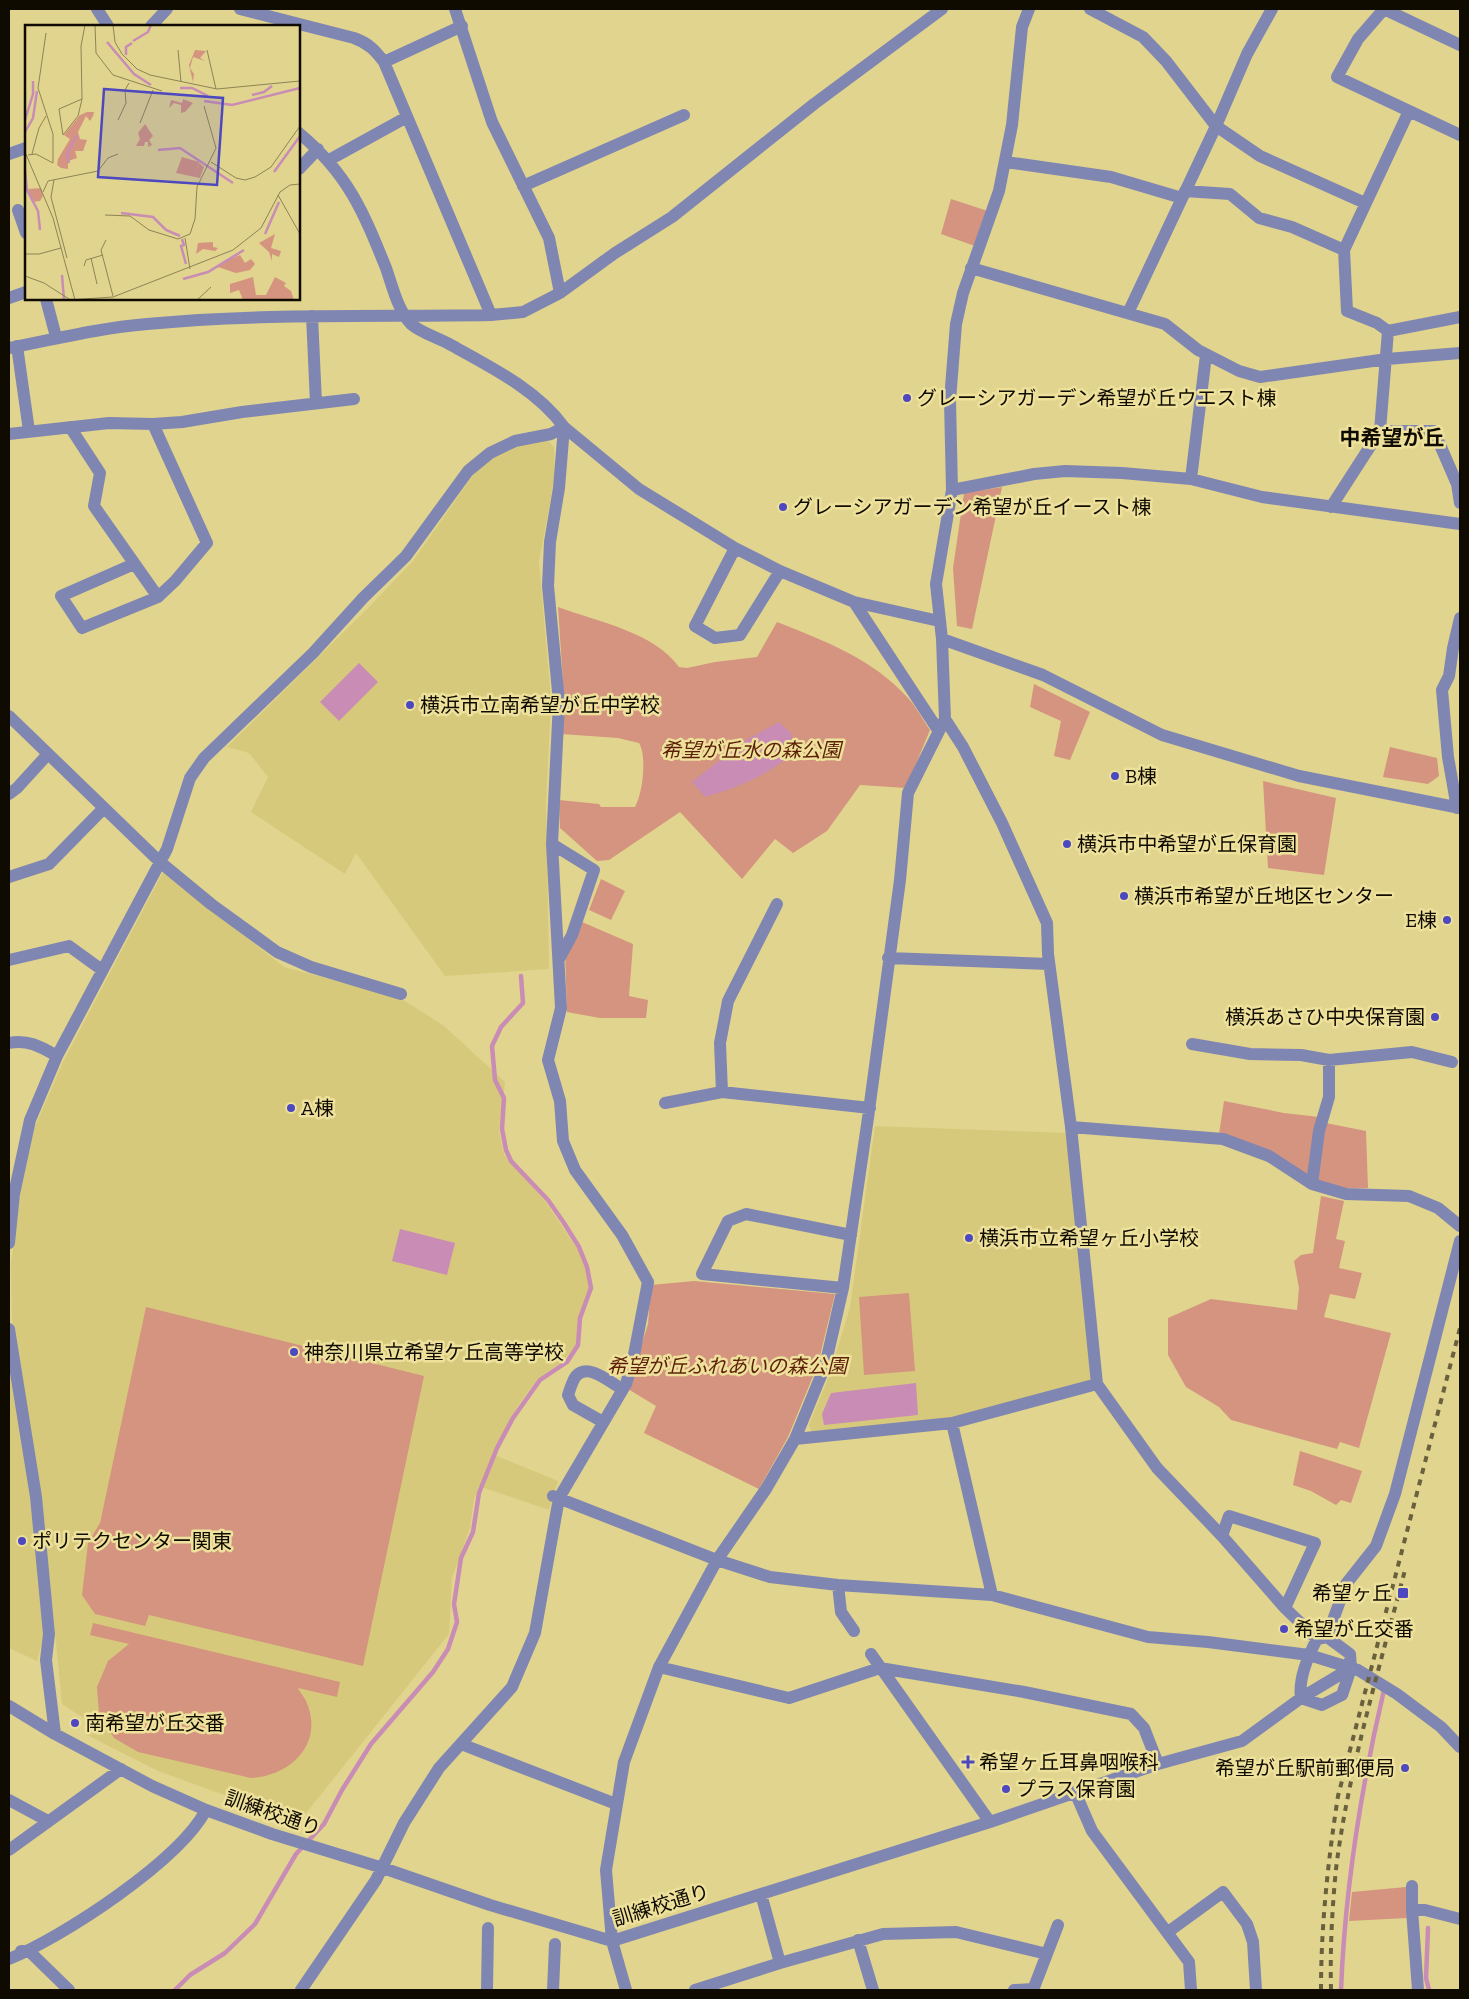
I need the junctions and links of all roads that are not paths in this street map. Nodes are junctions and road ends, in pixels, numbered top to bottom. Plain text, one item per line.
1 (97, 9) edge
2 (167, 9) edge
3 (240, 9) edge
4 (455, 9) edge
5 (942, 9) edge
6 (1029, 9) edge
7 (1090, 9) edge
8 (1272, 9) edge
9 (1384, 9) edge
10 (107, 25) edge
11 (152, 25) edge
12 (300, 25) edge
13 (300, 25) edge
14 (462, 26) junction
15 (1460, 45) edge
16 (384, 62) junction
17 (1409, 111) junction
18 (684, 115) dead end
19 (407, 117) junction
20 (1216, 126) junction
21 (300, 134) edge
22 (1460, 134) edge
23 (25, 148) edge
24 (318, 149) junction
25 (9, 154) edge
26 (329, 160) junction
27 (1006, 162) junction
28 (300, 169) edge
29 (523, 186) junction
30 (1184, 195) junction
31 (1365, 204) junction
32 (18, 210) dead end
33 (25, 231) edge
34 (1344, 250) junction
35 (971, 268) junction
36 (25, 292) edge
37 (560, 293) junction
38 (9, 298) edge
39 (46, 300) edge
40 (1128, 313) junction
41 (491, 315) junction
42 (312, 316) junction
43 (406, 317) junction
44 (1460, 317) edge
45 (1388, 331) junction
46 (56, 337) junction
47 (13, 347) edge
48 (1460, 353) edge
49 (1206, 354) junction
50 (1386, 359) junction
51 (354, 399) dead end
52 (316, 403) junction
53 (152, 424) junction
54 (70, 427) junction
55 (564, 427) junction
56 (1380, 430) junction
57 (29, 431) junction
58 (9, 434) edge
59 (1191, 479) junction
60 (952, 490) junction
61 (1460, 503) edge
62 (1330, 507) junction
63 (1460, 524) edge
64 (731, 546) junction
65 (134, 564) junction
66 (780, 571) junction
67 (158, 597) junction
68 (854, 602) junction
69 (1460, 618) edge
70 (940, 621) junction
71 (942, 639) junction
72 (9, 716) edge
73 (942, 724) junction
74 (48, 754) junction
75 (9, 794) edge
76 (1459, 808) edge
77 (103, 809) junction
78 (552, 844) junction
79 (160, 862) junction
80 (9, 877) edge
81 (778, 904) dead end
82 (888, 958) junction
83 (559, 959) junction
84 (9, 960) edge
85 (1049, 964) junction
86 (102, 970) junction
87 (401, 994) dead end
88 (9, 1044) edge
89 (1192, 1044) dead end
90 (57, 1056) junction
91 (1329, 1060) junction
92 (1452, 1062) dead end
93 (722, 1092) junction
94 (665, 1103) dead end
95 (870, 1108) junction
96 (1071, 1127) junction
97 (1312, 1184) junction
98 (11, 1195) edge
99 (1460, 1226) edge
100 (851, 1235) junction
101 (1460, 1241) edge
102 (9, 1243) edge
103 (844, 1288) junction
104 (9, 1329) edge
105 (1097, 1384) junction
106 (622, 1389) junction
107 (603, 1422) junction
108 (952, 1423) junction
109 (795, 1439) junction
110 (556, 1497) junction
111 (1222, 1536) junction
112 (717, 1560) junction
113 (838, 1585) junction
114 (992, 1595) junction
115 (1285, 1608) junction
116 (854, 1631) dead end
117 (1322, 1638) junction
118 (871, 1654) dead end
119 (1309, 1654) junction
120 (659, 1667) junction
121 (880, 1668) junction
122 (1351, 1668) junction
123 (1301, 1698) junction
124 (9, 1706) edge
125 (55, 1734) junction
126 (461, 1744) junction
127 (1460, 1747) edge
128 (1158, 1764) junction
129 (121, 1769) junction
130 (1075, 1792) junction
131 (9, 1800) edge
132 (616, 1804) junction
133 (206, 1810) junction
134 (48, 1821) junction
135 (990, 1822) junction
136 (9, 1850) edge
137 (383, 1868) junction
138 (1412, 1886) dead end
139 (761, 1894) junction
140 (1412, 1910) junction
141 (1460, 1919) edge
142 (1058, 1925) dead end
143 (488, 1928) dead end
144 (1168, 1932) junction
145 (858, 1940) junction
146 (612, 1942) junction
147 (555, 1944) dead end
148 (9, 1950) edge
149 (29, 1951) junction
150 (1047, 1954) junction
151 (9, 1959) edge
152 (780, 1962) junction
153 (1033, 1989) edge
154 (69, 1990) edge
155 (301, 1990) edge
156 (487, 1990) edge
157 (553, 1990) edge
158 (626, 1990) edge
159 (695, 1990) edge
160 (873, 1990) edge
161 (1014, 1990) edge
162 (1191, 1990) edge
163 (1256, 1990) edge
164 (1418, 1990) edge

1 - 10 street
2 - 11 street
3 - 12 street
4 - 14 street
5 - 37 street
6 - 27 street
7 - 20 street
8 - 20 street
9 - 15 street
9 - 17 street
13 - 16 street
14 - 16 street
14 - 29 street
16 - 19 street
17 - 22 street
17 - 31 street
18 - 29 street
19 - 26 street
19 - 41 street
20 - 30 street
20 - 31 street
21 - 24 street
23 - 25 street
24 - 26 street
24 - 28 street
26 - 43 street
27 - 30 street
27 - 35 street
29 - 37 street
30 - 34 street
30 - 40 street
31 - 34 street
32 - 33 street
34 - 45 street
35 - 40 street
35 - 60 street
36 - 38 street
37 - 41 street
39 - 46 street
40 - 49 street
41 - 43 street
42 - 43 street
42 - 46 street
42 - 52 street
43 - 55 street
44 - 45 street
45 - 50 street
46 - 47 street
47 - 57 street
48 - 50 street
49 - 50 street
49 - 59 street
50 - 56 street
51 - 52 street
52 - 53 street
53 - 54 street
53 - 67 street
54 - 57 street
54 - 65 street
55 - 64 street
55 - 78 street
55 - 79 street
56 - 61 street
56 - 62 street
57 - 58 street
59 - 60 street
59 - 62 street
60 - 70 street
62 - 63 street
64 - 66 street
64 - 66 street
65 - 67 street
65 - 67 street
66 - 68 street
68 - 70 street
68 - 73 street
69 - 76 street
70 - 71 street
71 - 73 street
71 - 76 street
72 - 74 street
73 - 82 street
73 - 85 street
74 - 75 street
74 - 77 street
77 - 79 street
77 - 80 street
78 - 83 street
78 - 83 street
79 - 86 street
79 - 87 street
81 - 93 street
82 - 85 street
82 - 95 street
83 - 106 street
84 - 86 street
85 - 96 street
86 - 90 street
88 - 90 street
89 - 91 street
90 - 98 street
91 - 92 street
91 - 97 street
93 - 94 street
93 - 95 street
95 - 100 street
96 - 97 street
96 - 105 street
97 - 99 street
98 - 102 street
100 - 103 street
100 - 103 street
101 - 117 street
103 - 109 street
104 - 125 street
105 - 108 street
105 - 111 street
106 - 107 street
106 - 107 street
107 - 110 street
108 - 109 street
108 - 114 street
109 - 112 street
110 - 112 street
110 - 126 street
111 - 115 street
111 - 115 street
112 - 113 street
112 - 120 street
113 - 114 street
113 - 116 street
114 - 119 street
115 - 117 street
117 - 119 street
117 - 122 street
118 - 121 street
119 - 122 street
119 - 123 street
120 - 121 street
120 - 132 street
121 - 128 street
121 - 135 street
122 - 123 street, 訓練校通り
122 - 123 street
122 - 127 street
123 - 128 street, 訓練校通り
124 - 125 street, 訓練校通り
125 - 129 street, 訓練校通り
126 - 132 street
126 - 137 street
128 - 130 street, 訓練校通り
129 - 133 street, 訓練校通り
129 - 134 street
130 - 135 street, 訓練校通り
130 - 144 street
131 - 134 street
132 - 146 street
133 - 137 street, 訓練校通り
133 - 149 street
134 - 136 street
135 - 139 street, 訓練校通り
137 - 146 street, 訓練校通り
137 - 155 street
138 - 140 street
139 - 146 street, 訓練校通り
139 - 152 street
140 - 141 street
140 - 164 street
142 - 150 street
143 - 156 street
144 - 162 street
144 - 163 street
145 - 150 street
145 - 152 street
145 - 160 street
146 - 158 street
147 - 157 street
148 - 149 street
149 - 151 street
149 - 154 street
150 - 153 street
152 - 159 street
153 - 161 street

